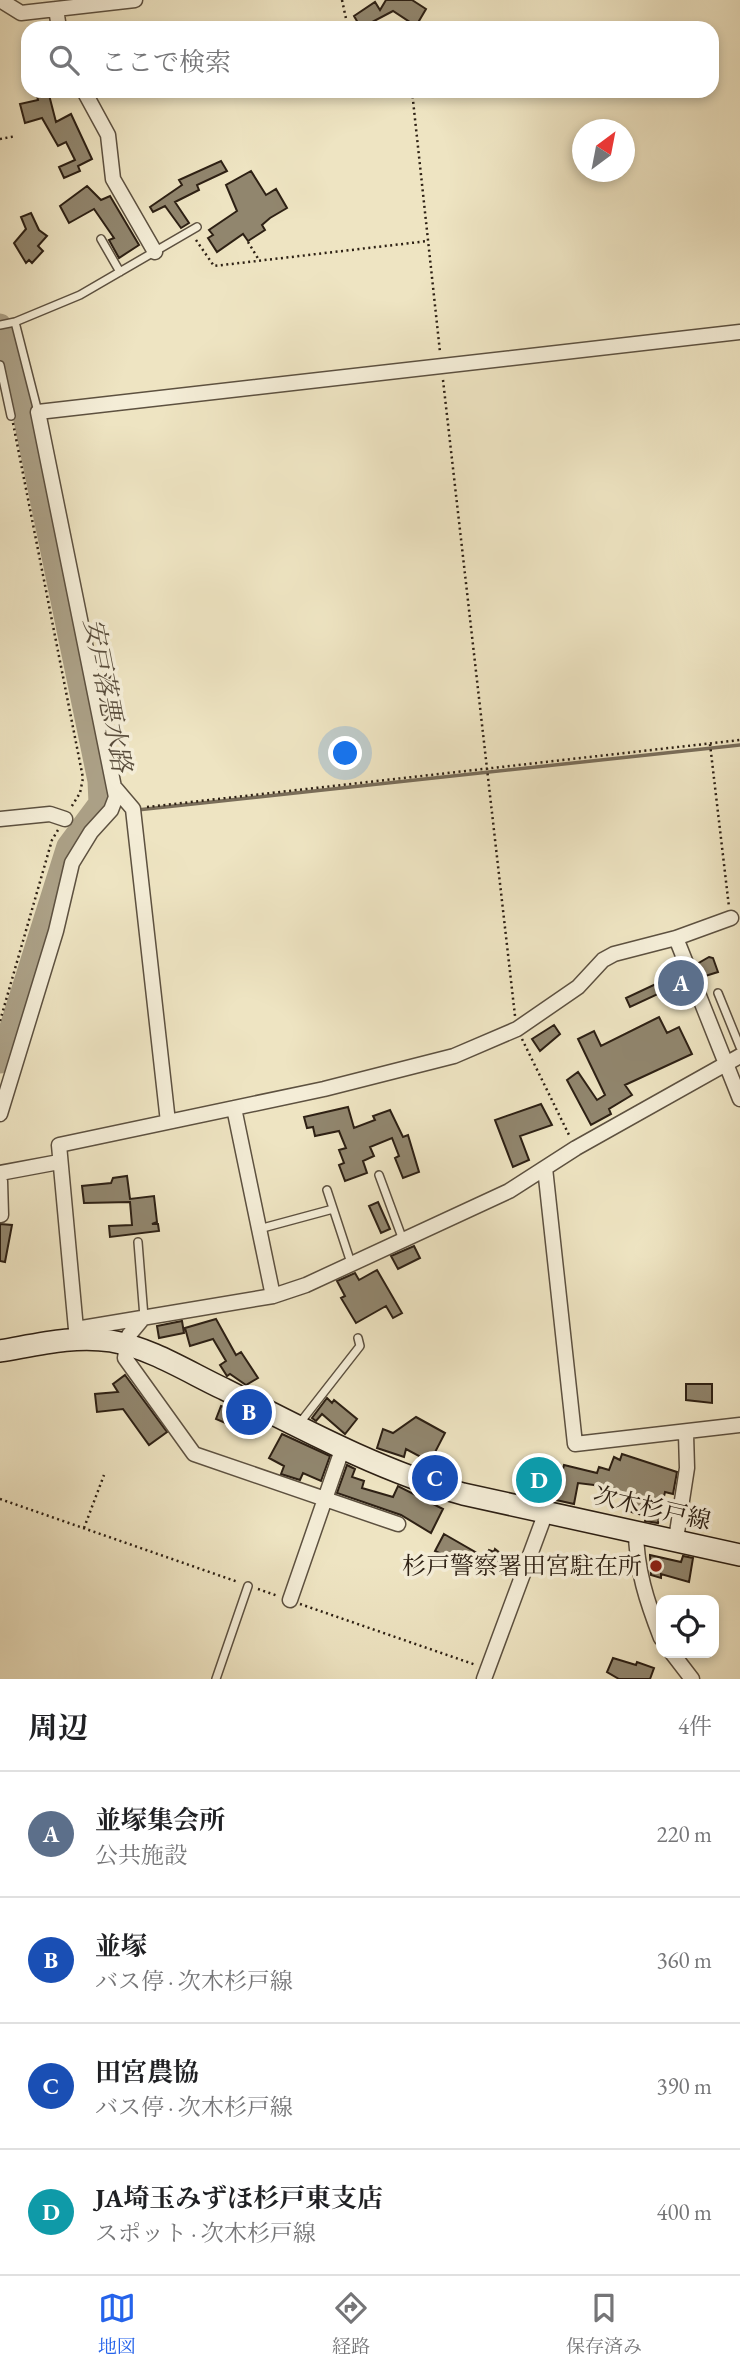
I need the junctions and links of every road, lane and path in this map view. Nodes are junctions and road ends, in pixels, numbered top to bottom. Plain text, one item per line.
1 (0, 0) edge
2 (135, 0) edge
3 (342, 0) edge
4 (56, 9) junction
5 (58, 21) edge
6 (346, 21) edge
7 (88, 98) edge
8 (413, 98) edge
9 (16, 136) dead end
10 (0, 139) edge
11 (193, 229) joint
12 (101, 239) dead end
13 (428, 241) junction
14 (248, 242) dead end
15 (155, 252) junction
16 (260, 261) junction
17 (120, 272) junction
18 (7, 324) edge
19 (740, 332) edge
20 (0, 365) edge
21 (442, 365) junction
22 (38, 412) junction
23 (11, 416) joint
24 (740, 740) edge
25 (710, 743) junction
26 (486, 770) junction
27 (116, 789) junction
28 (133, 809) junction
29 (0, 819) edge
30 (65, 819) junction
31 (731, 918) joint
32 (676, 938) junction
33 (718, 993) dead end
34 (0, 1021) edge
35 (516, 1029) junction
36 (740, 1047) edge
37 (740, 1056) edge
38 (724, 1062) junction
39 (740, 1100) edge
40 (234, 1108) junction
41 (0, 1114) edge
42 (168, 1122) junction
43 (576, 1148) junction
44 (59, 1162) junction
45 (545, 1168) junction
46 (0, 1172) edge
47 (379, 1175) dead end
48 (0, 1181) edge
49 (327, 1190) dead end
50 (333, 1209) junction
51 (1, 1215) edge
52 (259, 1229) junction
53 (403, 1240) junction
54 (138, 1242) dead end
55 (351, 1263) junction
56 (273, 1296) junction
57 (144, 1317) junction
58 (76, 1334) junction
59 (358, 1338) dead end
60 (125, 1344) junction
61 (0, 1351) edge
62 (740, 1425) edge
63 (298, 1426) junction
64 (686, 1434) junction
65 (344, 1447) junction
66 (104, 1475) dead end
67 (324, 1499) junction
68 (546, 1512) junction
69 (398, 1524) dead end
70 (84, 1528) dead end
71 (636, 1530) junction
72 (676, 1539) junction
73 (740, 1555) edge
74 (248, 1586) dead end
75 (289, 1600) dead end
76 (656, 1624) edge
77 (675, 1658) edge
78 (216, 1679) edge
79 (484, 1679) edge
80 (692, 1679) edge

1 - 4 street
2 - 4 street
3 - 6 path
4 - 5 street
7 - 15 street
8 - 13 path
9 - 10 path
11 - 15 lane
11 - 16 path
12 - 17 lane
13 - 16 path
13 - 21 path
14 - 16 path
15 - 17 lane
17 - 18 lane
18 - 22 lane
19 - 21 street
20 - 23 lane
21 - 22 street
21 - 26 path
22 - 27 street
23 - 30 path
24 - 25 path
25 - 26 path
25 - 31 path
26 - 28 path
26 - 35 path
27 - 28 street
27 - 41 street
28 - 42 street
29 - 30 street
30 - 34 path
31 - 32 street
32 - 35 street
32 - 38 street
33 - 36 lane
35 - 40 street
35 - 43 path
37 - 38 street
38 - 39 street
38 - 43 street
40 - 42 street
40 - 52 street
42 - 44 street
43 - 45 street
44 - 46 street
44 - 58 street
45 - 53 street
45 - 64 street
47 - 53 lane
48 - 51 street
49 - 50 lane
50 - 52 lane
50 - 55 lane
52 - 56 street
53 - 55 street
54 - 57 lane
55 - 56 street
56 - 57 street
57 - 58 street
57 - 60 street
58 - 60 main road, 次木杉戸線
58 - 61 main road, 次木杉戸線
59 - 63 lane
60 - 63 main road, 次木杉戸線
60 - 67 street
62 - 64 street
63 - 65 main road, 次木杉戸線
64 - 72 street
65 - 67 street
65 - 68 main road, 次木杉戸線
66 - 70 path
67 - 69 street
67 - 75 street
68 - 71 main road, 次木杉戸線
68 - 79 street
71 - 72 main road, 次木杉戸線
71 - 76 street
72 - 73 main road, 次木杉戸線
74 - 78 lane
77 - 80 street

